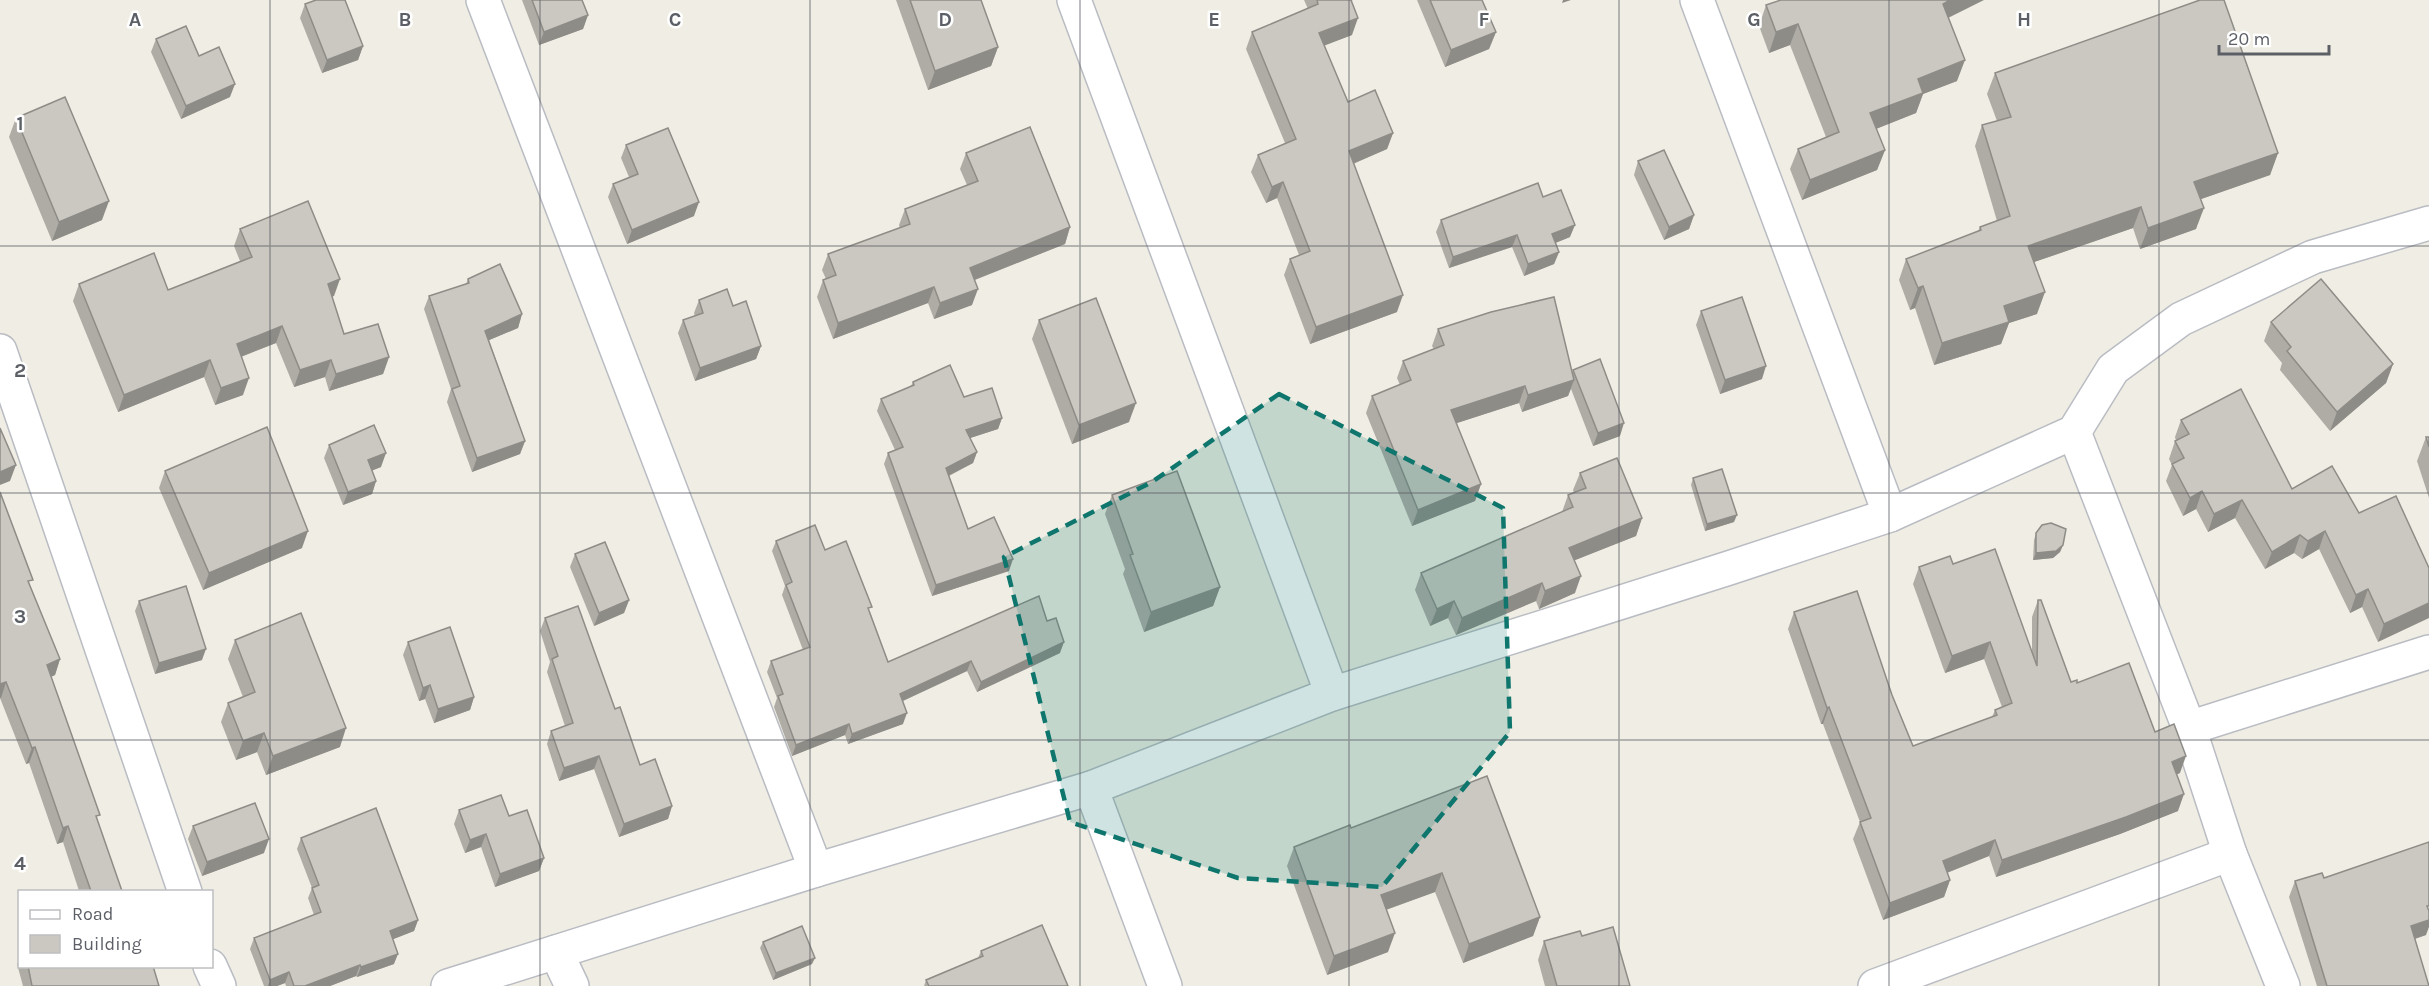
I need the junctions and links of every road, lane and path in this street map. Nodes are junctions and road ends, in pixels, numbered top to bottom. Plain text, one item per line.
1 (483, 0) edge
2 (1074, 0) edge
3 (1697, 0) edge
4 (2429, 223) edge
5 (0, 351) edge
6 (2074, 432) junction
7 (1890, 515) junction
8 (2429, 652) edge
9 (1332, 694) junction
10 (2189, 728) junction
11 (1091, 788) junction
12 (2230, 854) junction
13 (816, 870) junction
14 (185, 890) edge
15 (556, 952) junction
16 (211, 968) edge
17 (219, 986) edge
18 (448, 986) edge
19 (572, 986) edge
20 (1165, 986) edge
21 (1875, 986) edge
22 (2283, 986) edge

1 - 13 street
2 - 9 street
3 - 7 street
4 - 6 street
5 - 14 street
6 - 7 street
6 - 10 street
7 - 9 street
8 - 10 street
9 - 11 street
10 - 12 street
11 - 13 street
11 - 20 street
12 - 21 street
12 - 22 street
13 - 15 street
15 - 18 street
15 - 19 street
16 - 17 street

